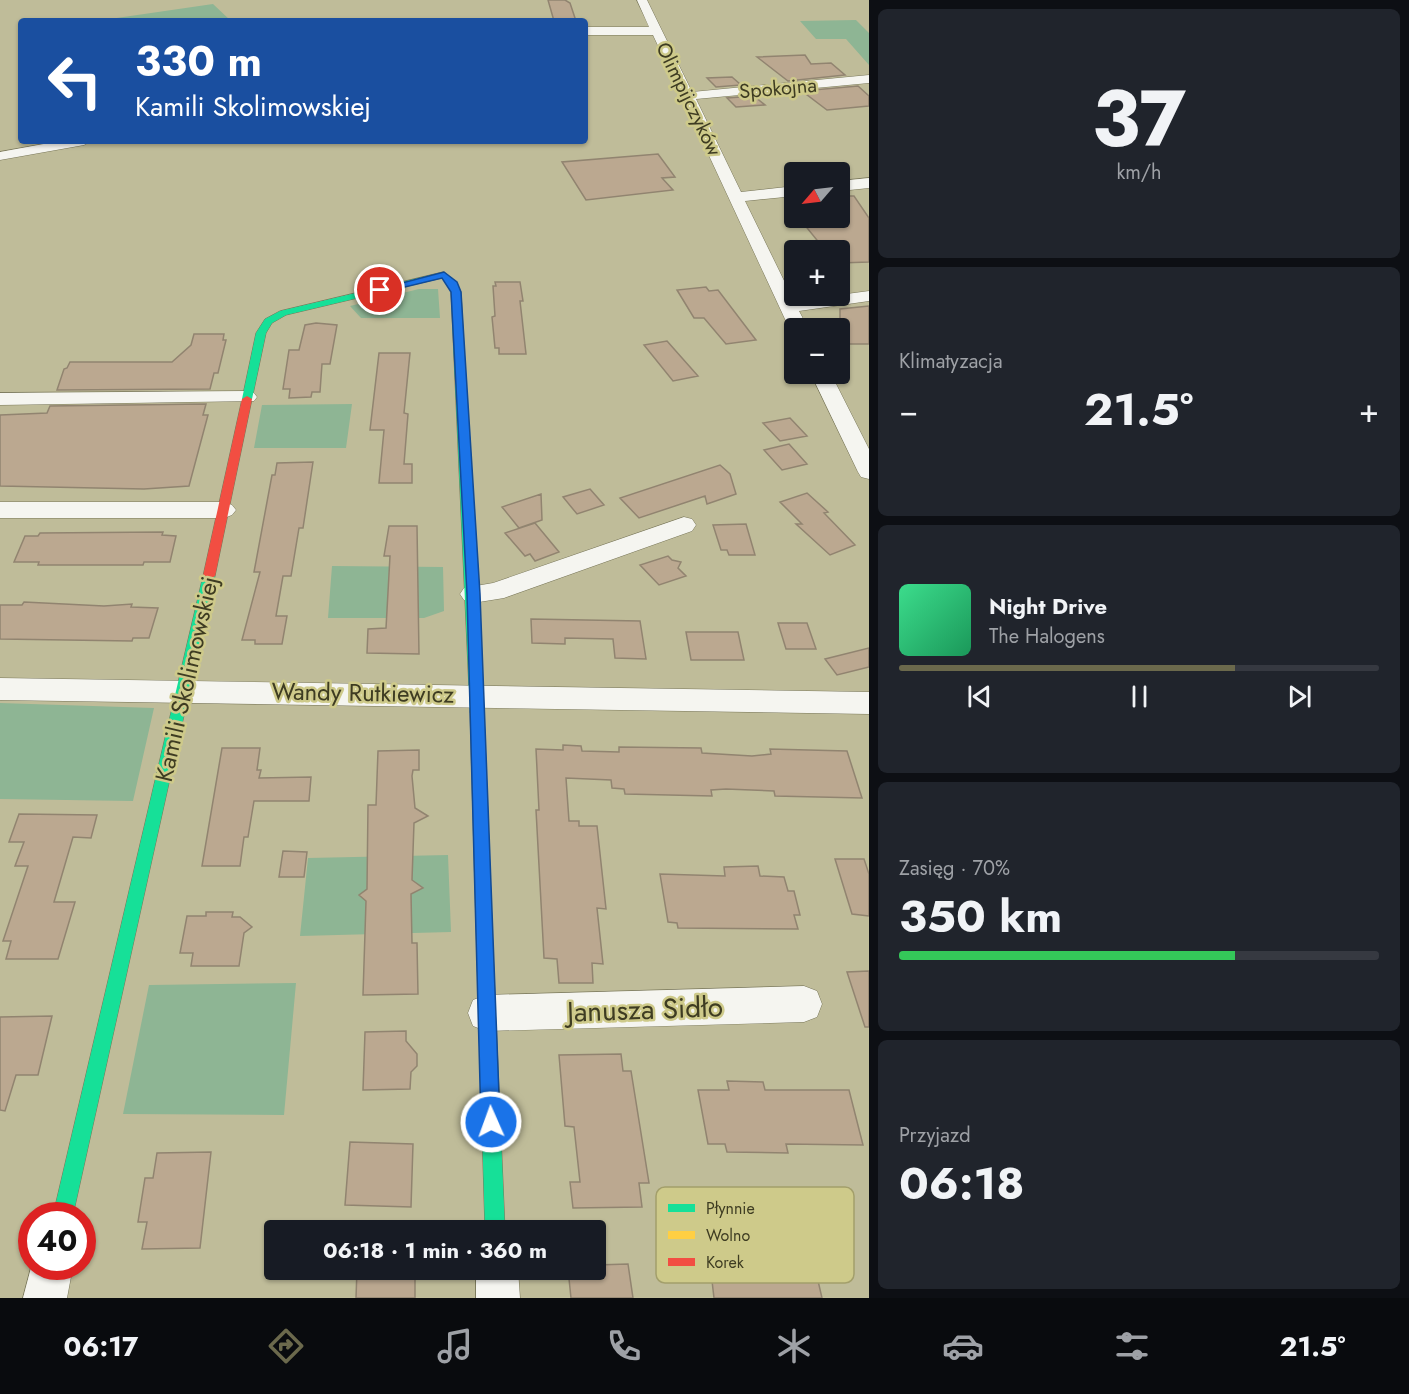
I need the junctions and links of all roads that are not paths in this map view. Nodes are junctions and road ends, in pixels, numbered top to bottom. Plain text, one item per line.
1 (642, 0) edge
2 (588, 31) edge
3 (656, 31) junction
4 (869, 79) edge
5 (688, 96) junction
6 (67, 144) edge
7 (0, 156) edge
8 (869, 183) edge
9 (850, 185) edge
10 (784, 192) edge
11 (736, 197) junction
12 (869, 296) edge
13 (788, 307) junction
14 (793, 318) edge
15 (826, 384) edge
16 (247, 397) junction
17 (0, 399) edge
18 (869, 472) edge
19 (0, 510) edge
20 (224, 510) junction
21 (684, 525) dead end
22 (473, 594) junction
23 (0, 689) edge
24 (185, 690) junction
25 (477, 695) junction
26 (869, 703) edge
27 (804, 1004) dead end
28 (486, 1013) junction
29 (66, 1202) edge
30 (495, 1220) edge
31 (49, 1280) edge
32 (497, 1280) edge
33 (45, 1298) edge
34 (498, 1298) edge

1 - 3 street, Olimpijczyków
2 - 3 street
3 - 5 street, Olimpijczyków
4 - 5 street, Spokojna
5 - 11 street, Olimpijczyków
6 - 7 street
8 - 9 street
10 - 11 street
11 - 13 street, Olimpijczyków
12 - 13 street
13 - 14 street, Olimpijczyków
15 - 18 street
16 - 17 street
16 - 20 street, Kamili Skolimowskiej
16 - 22 street, Kamili Skolimowskiej
19 - 20 street
20 - 24 street, Kamili Skolimowskiej
21 - 22 street
22 - 25 street
23 - 24 street, Wandy Rutkiewicz
24 - 25 street, Wandy Rutkiewicz
24 - 29 street, Kamili Skolimowskiej
25 - 26 street, Wandy Rutkiewicz
25 - 28 street
27 - 28 street, Janusza Sidło
28 - 30 street
31 - 33 street
32 - 34 street

